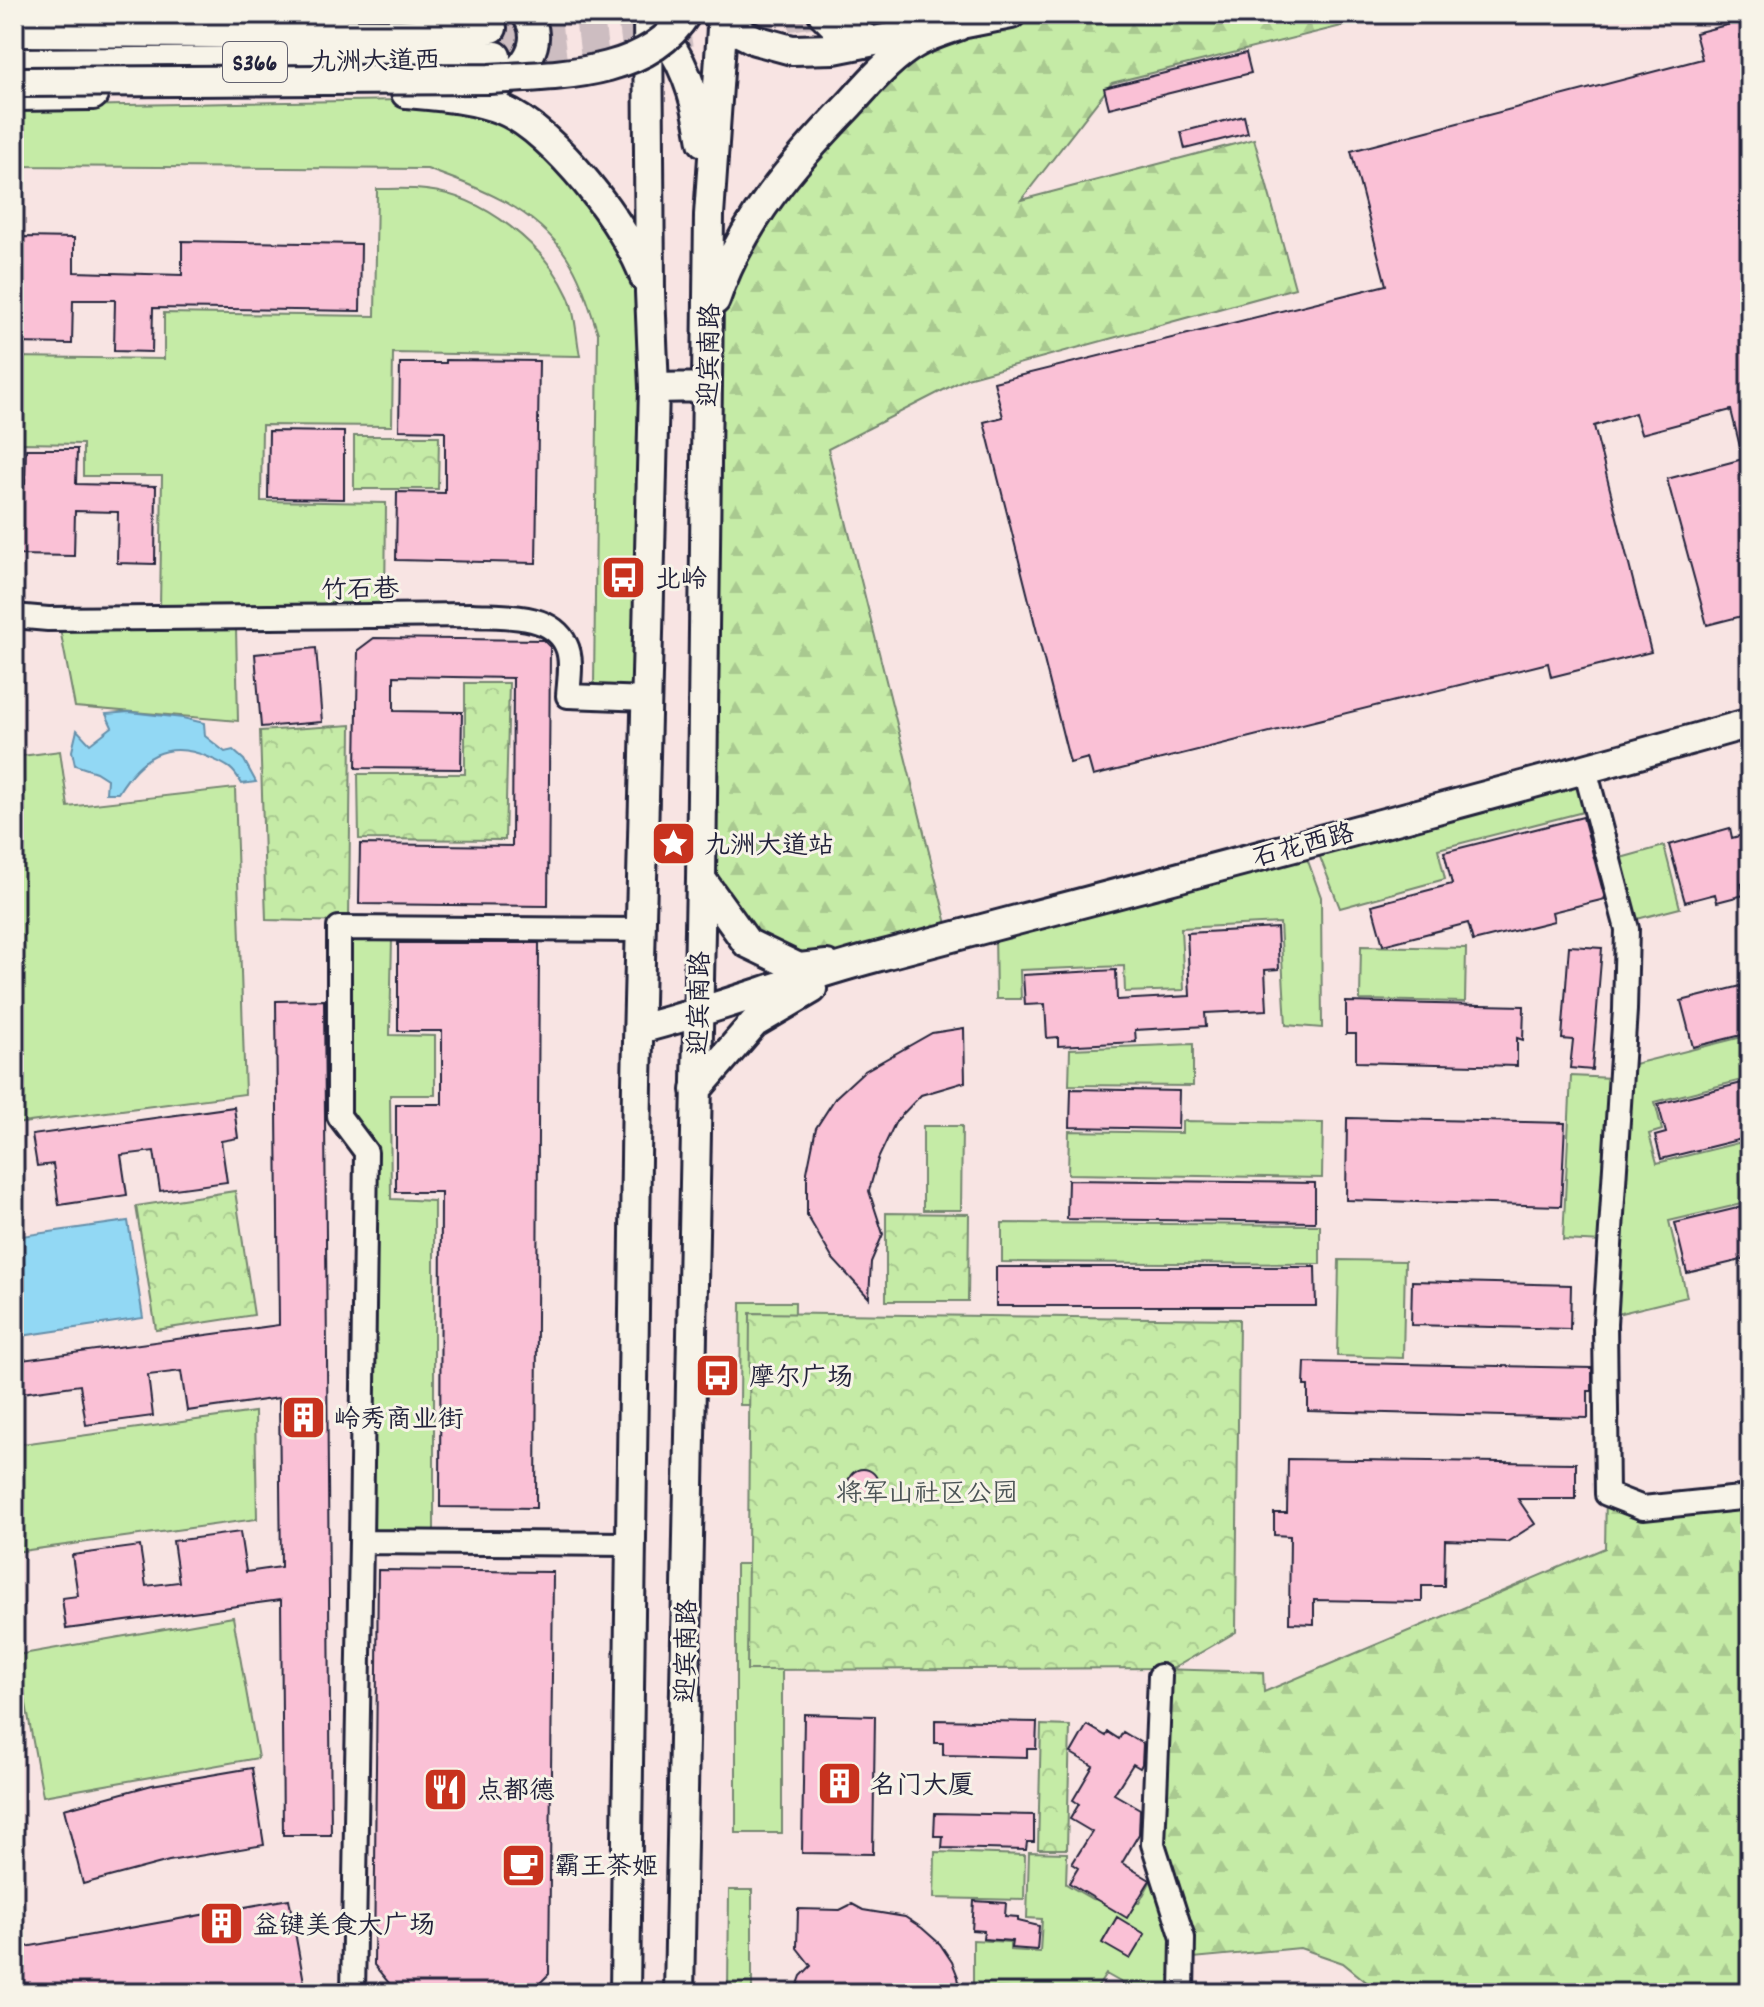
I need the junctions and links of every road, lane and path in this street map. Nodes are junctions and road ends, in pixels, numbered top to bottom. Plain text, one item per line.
1 (526, 14) edge
2 (823, 14) edge
3 (1011, 14) edge
4 (717, 16) edge
5 (662, 25) edge
6 (958, 26) junction
7 (14, 32) edge
8 (876, 41) junction
9 (15, 81) edge
10 (489, 92) junction
11 (406, 93) junction
12 (709, 215) junction
13 (650, 292) junction
14 (708, 320) junction
15 (707, 387) junction
16 (654, 388) junction
17 (14, 616) edge
18 (647, 699) junction
19 (1750, 723) edge
20 (1585, 769) junction
21 (701, 879) junction
22 (642, 930) junction
23 (856, 962) junction
24 (698, 1014) junction
25 (639, 1029) junction
26 (696, 1090) junction
27 (1750, 1497) edge
28 (361, 1542) junction
29 (632, 1544) junction
30 (1160, 1676) dead end
31 (622, 1987) edge
32 (353, 1993) edge
33 (679, 1993) edge
34 (1182, 1993) edge

1 - 10 main road
2 - 8 main road
3 - 6 main road
4 - 5 main road
4 - 8 main road
4 - 12 main road, 迎宾南路
5 - 9 main road, bridge
5 - 10 main road
5 - 12 main road
5 - 13 main road
6 - 8 main road
6 - 14 main road
7 - 9 main road, 九洲大道西 / S366
9 - 11 main road
10 - 11 main road
11 - 13 main road
12 - 14 main road, 迎宾南路
13 - 16 main road
14 - 15 main road, 迎宾南路
15 - 16 main road
15 - 21 main road, 迎宾南路
16 - 18 main road
17 - 18 lane, 竹石巷
18 - 22 main road
19 - 20 main road, 石花西路
20 - 23 main road, 石花西路
20 - 27 lane
21 - 23 main road
21 - 24 main road, 迎宾南路
22 - 25 main road
22 - 28 lane
23 - 24 main road
23 - 26 main road
24 - 25 main road
24 - 26 main road, 迎宾南路
25 - 29 main road
26 - 33 main road, 迎宾南路
28 - 29 lane
28 - 32 lane
29 - 31 main road
30 - 34 lane

